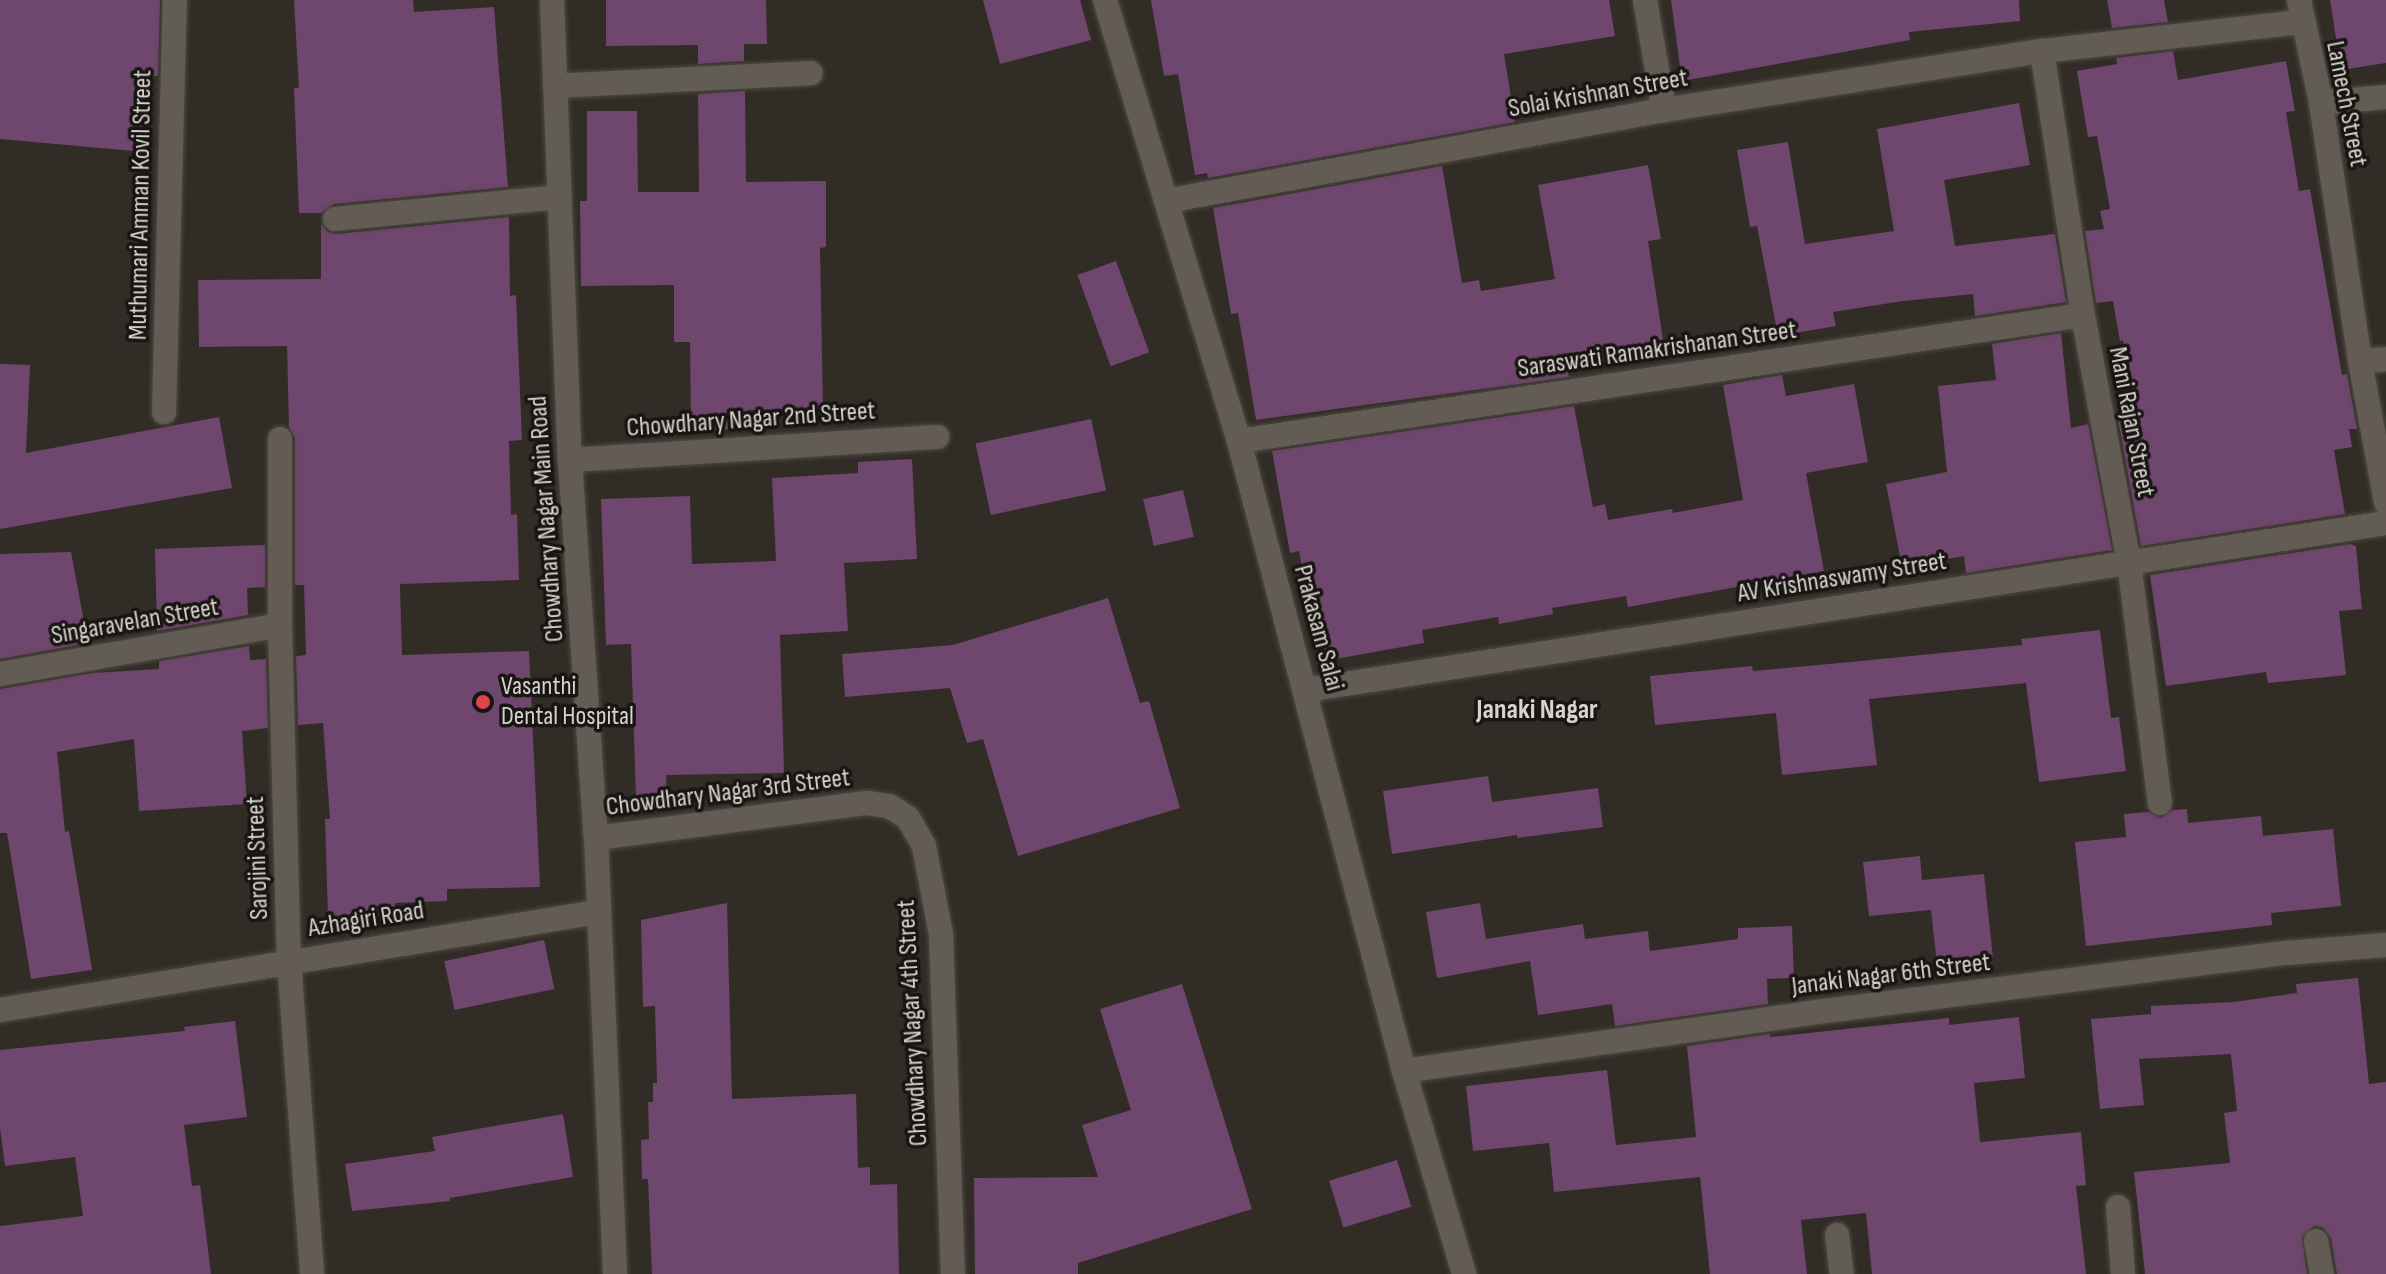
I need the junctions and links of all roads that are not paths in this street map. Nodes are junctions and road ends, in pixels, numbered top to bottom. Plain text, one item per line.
1 (175, 0) edge
2 (552, 0) edge
3 (1105, 0) edge
4 (1645, 0) edge
5 (2300, 11) edge
6 (2042, 51) junction
7 (811, 73) dead end
8 (555, 86) junction
9 (2386, 97) edge
10 (2321, 103) junction
11 (1664, 110) junction
12 (559, 197) junction
13 (1166, 201) junction
14 (335, 219) dead end
15 (2083, 315) junction
16 (2386, 359) edge
17 (2360, 361) junction
18 (164, 412) dead end
19 (937, 437) dead end
20 (280, 439) dead end
21 (1239, 441) junction
22 (570, 460) junction
23 (2386, 503) edge
24 (2386, 523) edge
25 (2129, 562) junction
26 (280, 625) junction
27 (0, 674) edge
28 (1306, 690) junction
29 (867, 803) joint
30 (2160, 803) dead end
31 (596, 838) junction
32 (598, 912) junction
33 (2386, 945) edge
34 (289, 960) junction
35 (0, 1010) edge
36 (1404, 1071) junction
37 (2118, 1207) dead end
38 (1837, 1235) dead end
39 (2316, 1241) dead end
40 (312, 1274) edge
41 (615, 1274) edge
42 (953, 1274) edge
43 (1464, 1274) edge
44 (1842, 1274) edge
45 (2123, 1274) edge
46 (2322, 1274) edge

1 - 18 street, Muthumari Amman Kovil Street
2 - 8 street, Chowdhary Nagar Main Road
3 - 13 street, Prakasam Salai
4 - 11 street
5 - 6 street, Solai Krishnan Street
5 - 10 street, Lamech Street
6 - 11 street, Solai Krishnan Street
6 - 15 street, Mani Rajan Street
7 - 8 street
8 - 12 street, Chowdhary Nagar Main Road
9 - 10 street
10 - 17 street, Lamech Street
11 - 13 street, Solai Krishnan Street
12 - 14 street
12 - 22 street, Chowdhary Nagar Main Road
13 - 21 street, Prakasam Salai
15 - 21 street, Saraswati Ramakrishanan Street
15 - 25 street, Mani Rajan Street
16 - 17 street
17 - 23 street, Lamech Street
19 - 22 street, Chowdhary Nagar 2nd Street
20 - 26 street, Sarojini Street
21 - 28 street, Prakasam Salai
22 - 31 street, Chowdhary Nagar Main Road
24 - 25 street, AV Krishnaswamy Street
25 - 28 street, AV Krishnaswamy Street
25 - 30 street, Mani Rajan Street
26 - 27 street, Singaravelan Street
26 - 34 street, Sarojini Street
28 - 36 street, Prakasam Salai
29 - 31 street, Chowdhary Nagar 3rd Street
29 - 42 street, Chowdhary Nagar 4th Street
31 - 32 street, Chowdhary Nagar Main Road
32 - 34 street, Azhagiri Road
32 - 41 street, Chowdhary Nagar Main Road
33 - 36 street, Janaki Nagar 6th Street
34 - 35 street, Azhagiri Road
34 - 40 street, Sarojini Street
36 - 43 street, Prakasam Salai
37 - 45 street
38 - 44 street
39 - 46 street

